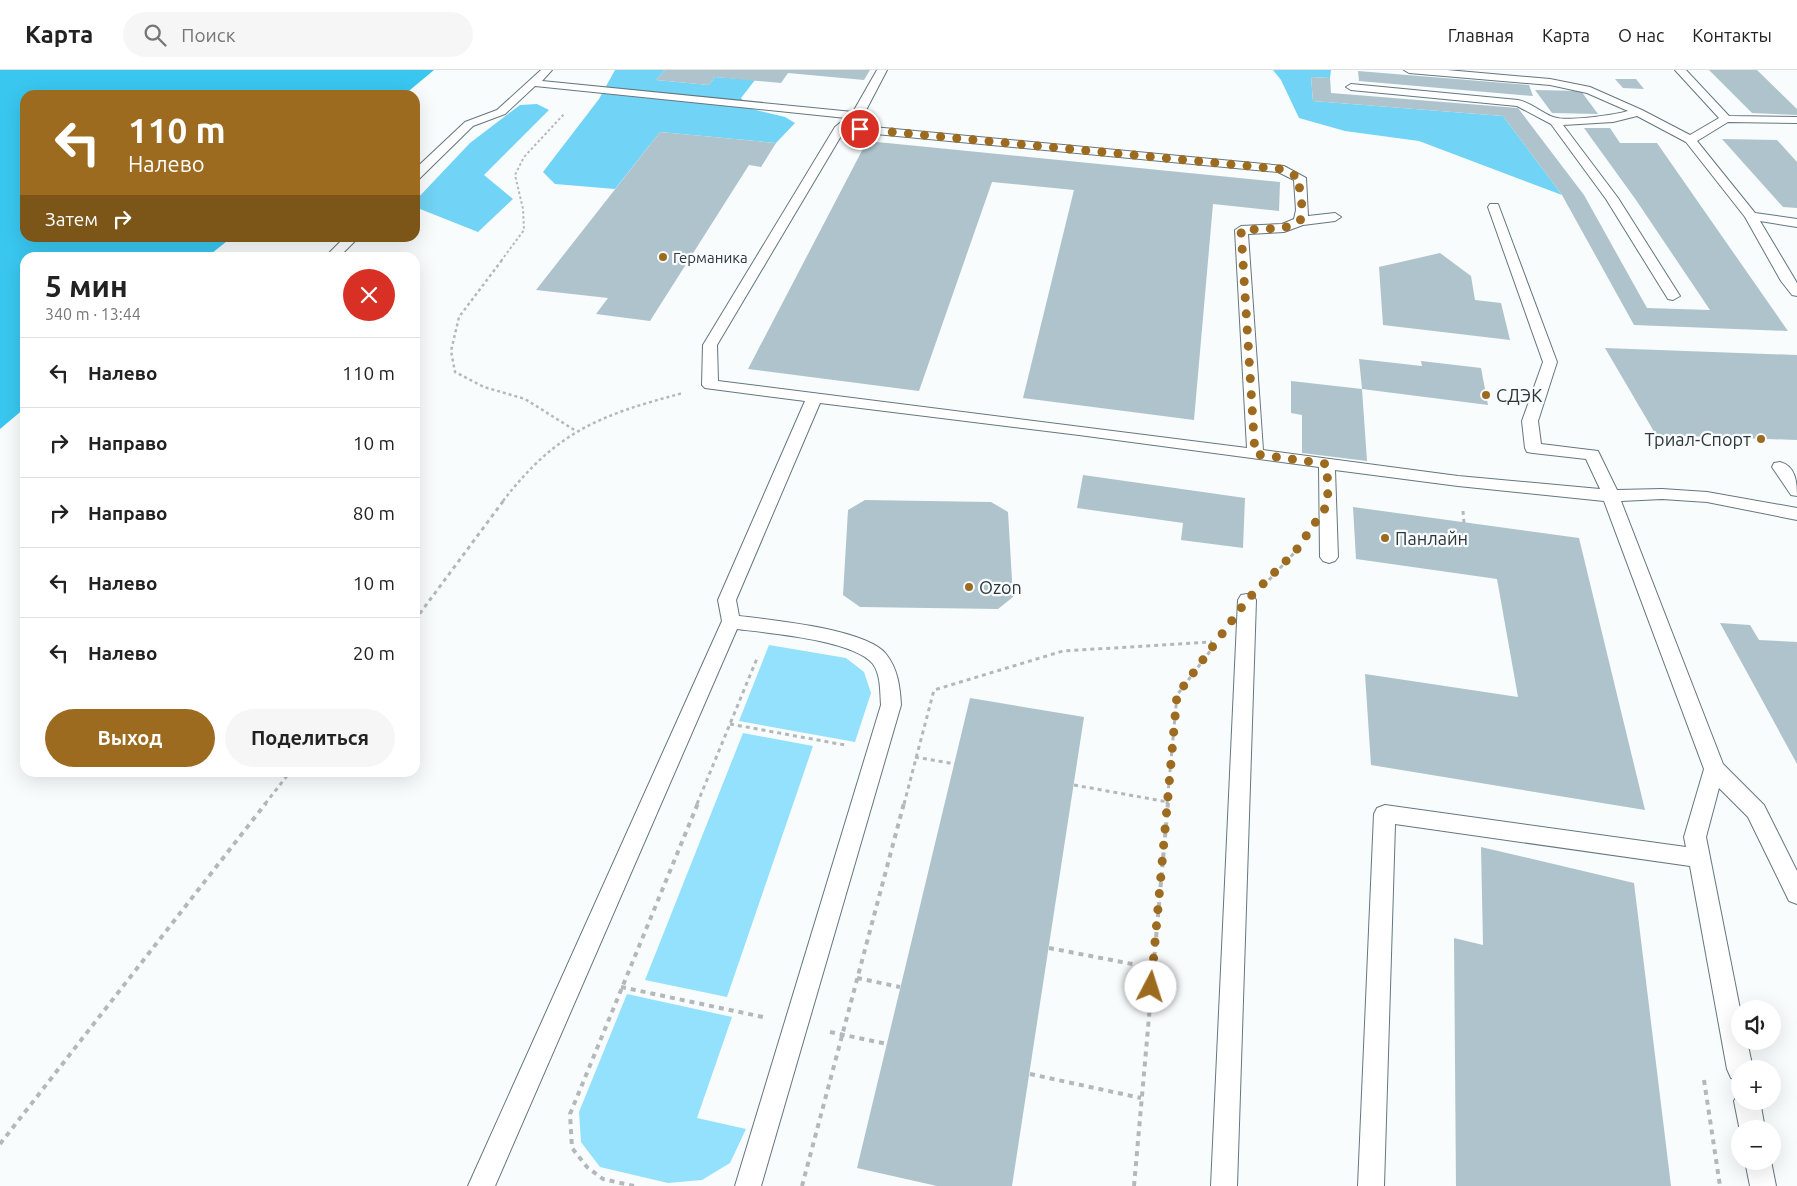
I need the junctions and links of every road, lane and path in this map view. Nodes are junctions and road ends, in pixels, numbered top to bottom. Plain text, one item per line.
1 (547, 70) edge
2 (882, 70) edge
3 (1409, 70) edge
4 (1680, 70) edge
5 (532, 84) junction
6 (566, 87) junction
7 (1351, 87) dead end
8 (1638, 112) junction
9 (857, 116) junction
10 (1726, 119) junction
11 (1797, 120) edge
12 (1555, 122) junction
13 (841, 127) junction
14 (1690, 140) junction
15 (420, 171) edge
16 (1494, 207) dead end
17 (1751, 216) junction
18 (1335, 217) dead end
19 (1300, 221) junction
20 (1797, 223) edge
21 (347, 242) edge
22 (336, 252) edge
23 (1797, 292) edge
24 (1673, 296) dead end
25 (710, 385) junction
26 (814, 399) junction
27 (576, 431) junction
28 (1255, 454) junction
29 (1327, 464) junction
30 (1780, 467) dead end
31 (1797, 491) edge
32 (1611, 496) junction
33 (1328, 504) junction
34 (1797, 514) edge
35 (1329, 558) dead end
36 (1247, 600) joint
37 (420, 614) edge
38 (731, 621) junction
39 (769, 628) junction
40 (730, 724) junction
41 (877, 750) junction
42 (916, 758) junction
43 (955, 764) dead end
44 (1714, 769) junction
45 (286, 777) edge
46 (1074, 786) dead end
47 (1168, 802) junction
48 (1699, 858) junction
49 (1797, 894) edge
50 (1049, 948) dead end
51 (1153, 968) junction
52 (857, 978) junction
53 (622, 987) junction
54 (900, 987) dead end
55 (796, 1024) junction
56 (842, 1035) junction
57 (887, 1044) dead end
58 (1738, 1060) edge
59 (1030, 1074) dead end
60 (1141, 1098) junction
61 (0, 1144) edge
62 (1760, 1170) edge
63 (481, 1186) edge
64 (634, 1186) edge
65 (748, 1186) edge
66 (802, 1186) edge
67 (1134, 1186) edge
68 (1224, 1186) edge
69 (1371, 1186) edge
70 (1763, 1186) edge

1 - 5 lane
2 - 9 lane
3 - 8 lane
4 - 10 lane
5 - 6 lane
5 - 15 lane
6 - 9 lane
6 - 27 path
7 - 12 lane
8 - 12 lane
8 - 14 lane
9 - 13 lane
10 - 11 lane
10 - 14 lane
12 - 24 lane
13 - 19 lane
13 - 25 lane
14 - 17 lane
16 - 32 lane
17 - 20 lane
17 - 23 lane
18 - 19 lane
19 - 28 lane
21 - 22 lane
25 - 26 lane
25 - 27 path
26 - 28 lane
26 - 38 lane
27 - 37 path
28 - 29 lane
29 - 32 lane
29 - 33 lane
30 - 31 lane
32 - 34 lane
32 - 44 lane
33 - 35 lane
33 - 36 path
36 - 68 lane
38 - 39 lane
38 - 63 lane
39 - 40 path
39 - 41 lane
40 - 41 path
40 - 53 path
41 - 42 path
41 - 55 lane
42 - 43 path
42 - 47 path
42 - 52 path
44 - 48 lane
44 - 49 lane
45 - 61 path
46 - 47 path
47 - 51 path
48 - 58 lane
48 - 69 lane
50 - 51 path
51 - 60 path
52 - 54 path
52 - 56 path
53 - 55 path
53 - 64 path
55 - 56 path
55 - 65 lane
56 - 57 path
56 - 66 path
59 - 60 path
60 - 67 path
62 - 70 lane

